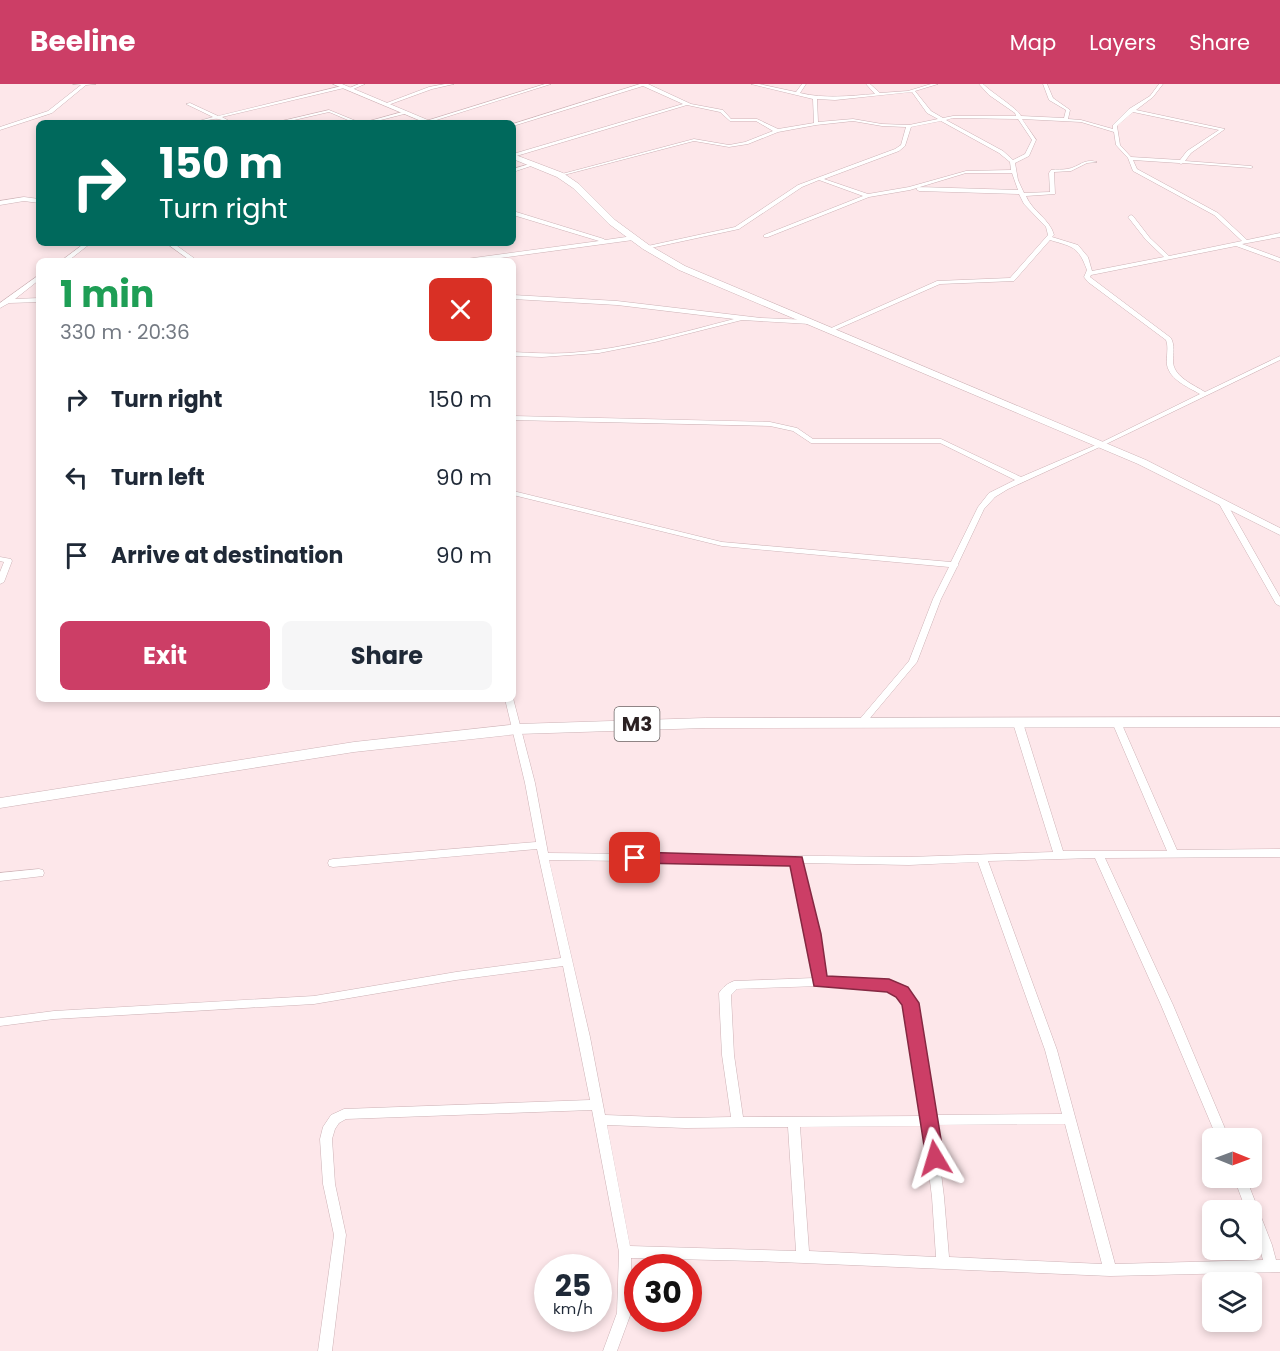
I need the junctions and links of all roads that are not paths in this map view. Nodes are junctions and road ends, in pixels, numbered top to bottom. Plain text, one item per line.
1 (75, 84) edge
2 (94, 84) edge
3 (363, 84) edge
4 (453, 84) edge
5 (549, 84) edge
6 (644, 84) edge
7 (753, 84) edge
8 (804, 84) edge
9 (868, 84) edge
10 (936, 84) edge
11 (981, 84) edge
12 (1045, 84) edge
13 (1161, 84) edge
14 (85, 85) edge
15 (925, 85) edge
16 (342, 86) edge
17 (913, 91) junction
18 (797, 94) junction
19 (879, 94) junction
20 (814, 98) junction
21 (188, 104) dead end
22 (386, 104) junction
23 (686, 104) junction
24 (1131, 110) junction
25 (406, 112) junction
26 (219, 117) junction
27 (1019, 117) junction
28 (290, 119) joint
29 (940, 119) junction
30 (1066, 119) junction
31 (206, 120) edge
32 (225, 120) edge
33 (286, 120) edge
34 (354, 120) edge
35 (374, 120) edge
36 (425, 120) edge
37 (436, 120) edge
38 (516, 124) edge
39 (816, 124) junction
40 (909, 126) junction
41 (0, 129) edge
42 (777, 131) junction
43 (1116, 131) junction
44 (516, 155) edge
45 (516, 157) edge
46 (1130, 158) junction
47 (1012, 162) junction
48 (1095, 162) dead end
49 (1181, 163) junction
50 (535, 164) junction
51 (1251, 167) dead end
52 (516, 170) edge
53 (1014, 171) junction
54 (560, 175) junction
55 (820, 179) junction
56 (910, 188) junction
57 (1021, 194) junction
58 (868, 196) junction
59 (36, 199) edge
60 (0, 203) edge
61 (516, 214) edge
62 (1131, 217) dead end
63 (1280, 235) edge
64 (766, 236) dead end
65 (633, 238) junction
66 (1049, 238) junction
67 (607, 242) junction
68 (1246, 242) junction
69 (1236, 244) junction
70 (84, 246) edge
71 (177, 246) edge
72 (646, 247) junction
73 (1167, 257) junction
74 (68, 258) edge
75 (191, 258) edge
76 (488, 258) edge
77 (1280, 260) edge
78 (1088, 274) junction
79 (36, 279) edge
80 (516, 297) edge
81 (36, 300) edge
82 (8, 301) junction
83 (0, 304) edge
84 (745, 318) junction
85 (810, 322) junction
86 (831, 330) junction
87 (516, 354) edge
88 (1280, 358) edge
89 (1204, 394) junction
90 (516, 418) edge
91 (1100, 445) junction
92 (1020, 480) junction
93 (516, 494) edge
94 (1222, 502) junction
95 (1280, 532) edge
96 (0, 559) edge
97 (955, 565) junction
98 (0, 582) edge
99 (1280, 604) edge
100 (510, 702) edge
101 (862, 722) junction
102 (1117, 722) junction
103 (1280, 722) edge
104 (1017, 723) junction
105 (518, 729) junction
106 (0, 803) edge
107 (543, 850) junction
108 (1173, 853) junction
109 (1280, 853) edge
110 (1059, 855) junction
111 (1100, 856) junction
112 (982, 860) junction
113 (797, 861) junction
114 (333, 863) dead end
115 (39, 873) dead end
116 (0, 877) edge
117 (567, 961) junction
118 (819, 982) junction
119 (0, 1022) edge
120 (595, 1105) junction
121 (1070, 1119) junction
122 (599, 1120) junction
123 (931, 1120) junction
124 (738, 1122) junction
125 (794, 1122) junction
126 (1220, 1128) edge
127 (1244, 1188) edge
128 (625, 1252) junction
129 (803, 1257) junction
130 (943, 1263) junction
131 (1275, 1266) edge
132 (1110, 1270) junction
133 (325, 1351) edge
134 (610, 1351) edge

1 - 14 street
2 - 14 street
3 - 16 street
4 - 22 street
5 - 37 street
6 - 23 street
6 - 38 street
7 - 18 street
8 - 18 street
9 - 19 street
10 - 15 street
11 - 27 street
12 - 30 street
13 - 24 street
14 - 41 street
15 - 17 street
16 - 22 street
16 - 26 street
17 - 19 street
17 - 29 street
18 - 20 street
19 - 20 street
20 - 39 street
21 - 26 street
22 - 25 street
23 - 42 street
23 - 44 street
24 - 43 street
24 - 49 street
25 - 35 street
25 - 36 street
26 - 31 street
26 - 32 street
27 - 29 street
27 - 30 street
27 - 47 street
28 - 33 street
28 - 34 street
29 - 40 street
29 - 47 street
30 - 43 street
39 - 40 street
39 - 42 street
40 - 55 street
42 - 54 street
43 - 46 street
45 - 50 street
46 - 49 street
46 - 68 street
47 - 53 street
48 - 57 street
49 - 51 street
50 - 52 street
50 - 54 street
53 - 56 street
53 - 57 street
54 - 65 street
55 - 58 street
55 - 72 street
56 - 57 street
56 - 58 street
57 - 66 street
58 - 64 street
59 - 60 street
61 - 67 street
62 - 73 street
63 - 68 street
65 - 67 street
65 - 72 street
66 - 78 street
66 - 86 street
67 - 76 street
68 - 69 street
69 - 73 street
69 - 77 street
70 - 74 street
71 - 75 street
72 - 85 street
73 - 78 street
78 - 89 street
79 - 82 street
80 - 84 street
81 - 82 street
82 - 83 street
84 - 85 street
84 - 87 street
85 - 86 street
86 - 91 street
88 - 89 street
89 - 91 street
90 - 92 street
91 - 92 street
91 - 94 street
92 - 97 street
93 - 97 street
94 - 95 street
94 - 99 street
96 - 98 street
97 - 101 street
100 - 105 street
101 - 104 main road, M3
101 - 105 main road, M3
102 - 103 main road, M3
102 - 104 main road, M3
102 - 108 street
104 - 110 street
105 - 106 main road, M3
105 - 107 street
107 - 113 street
107 - 114 street
107 - 117 street
108 - 109 street
108 - 111 street
110 - 111 street
110 - 112 street
111 - 126 street
112 - 113 street
112 - 121 street
113 - 118 street
115 - 116 street
117 - 119 street
117 - 120 street
118 - 123 street
118 - 124 street
120 - 122 street
120 - 133 street
121 - 123 street
121 - 132 street
122 - 124 street
122 - 128 street
123 - 125 street
123 - 130 street
124 - 125 street
125 - 129 street
127 - 131 street
128 - 129 street
128 - 134 street
129 - 130 street
130 - 132 street
131 - 132 street

